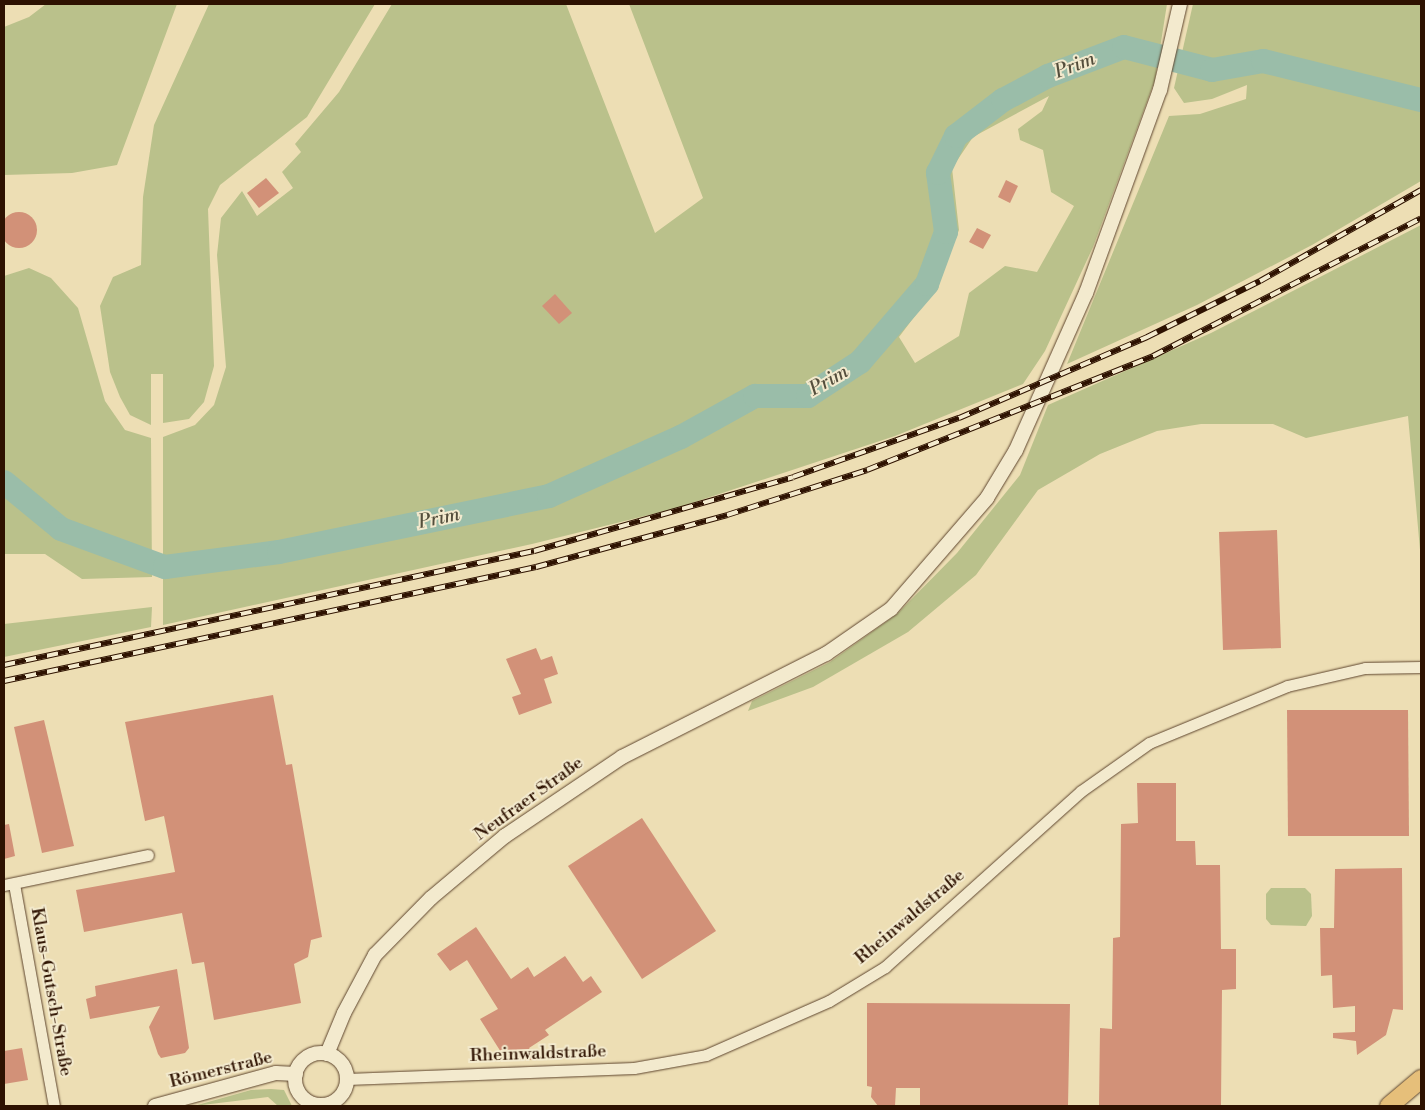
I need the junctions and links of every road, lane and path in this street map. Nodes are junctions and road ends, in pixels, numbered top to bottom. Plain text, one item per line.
1 (1180, 4) edge
2 (1421, 667) edge
3 (148, 855) dead end
4 (9, 885) edge
5 (327, 1054) junction
6 (296, 1074) junction
7 (347, 1079) junction
8 (1421, 1079) edge
9 (314, 1105) edge
10 (54, 1106) edge
11 (155, 1106) edge
12 (1389, 1106) edge

1 - 5 street, Neufraer Straße
2 - 7 street, Rheinwaldstraße
3 - 4 street
4 - 10 street, Klaus-Gutsch-Straße
5 - 6 street
5 - 7 street
6 - 9 street
6 - 11 street, Römerstraße
7 - 9 street
8 - 12 main road

